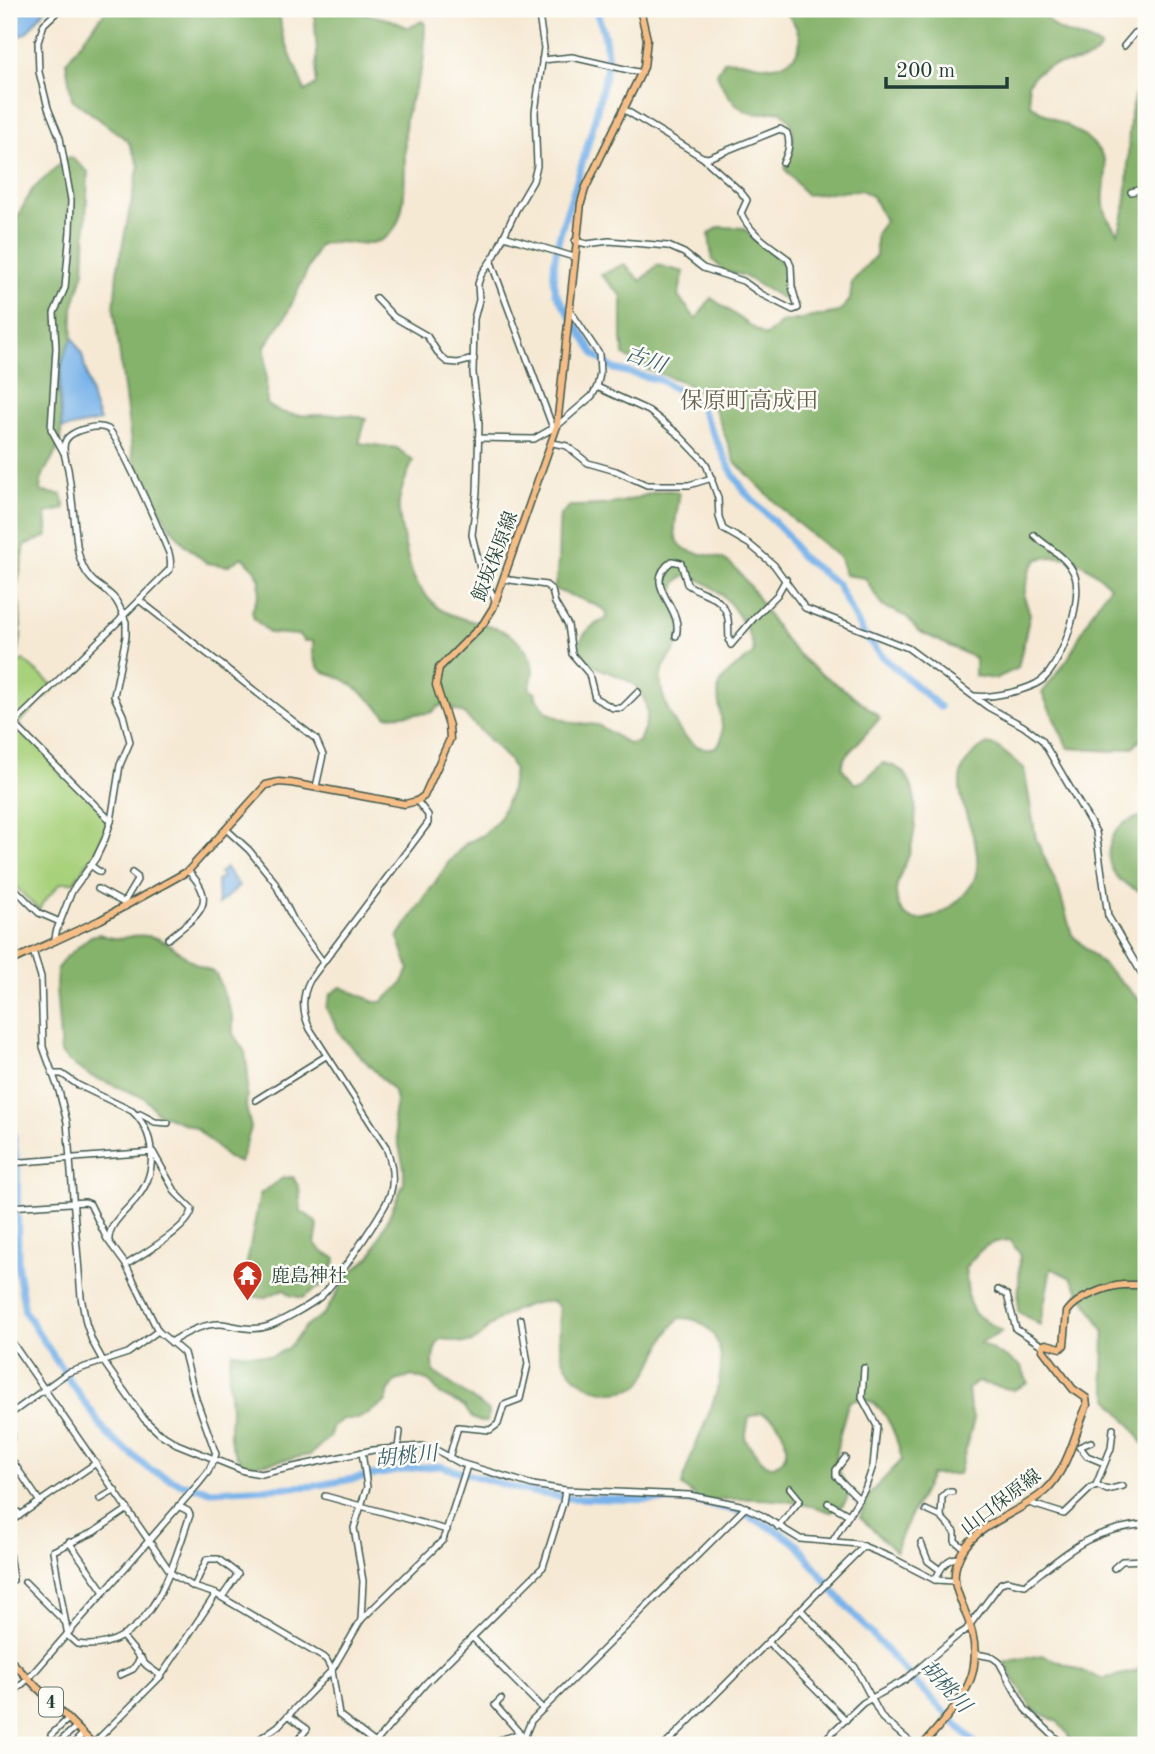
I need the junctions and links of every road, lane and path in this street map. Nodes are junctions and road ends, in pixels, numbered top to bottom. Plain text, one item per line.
1 (60, 9) edge
2 (538, 9) edge
3 (640, 9) edge
4 (1146, 29) edge
5 (1124, 46) dead end
6 (542, 60) junction
7 (642, 73) junction
8 (625, 110) junction
9 (702, 157) junction
10 (783, 163) dead end
11 (1146, 188) edge
12 (1131, 192) dead end
13 (504, 236) junction
14 (575, 241) junction
15 (574, 257) junction
16 (491, 262) junction
17 (376, 298) dead end
18 (569, 309) junction
19 (474, 359) junction
20 (597, 387) junction
21 (555, 427) junction
22 (478, 438) junction
23 (553, 443) junction
24 (66, 457) junction
25 (712, 478) junction
26 (1034, 535) dead end
27 (503, 579) junction
28 (786, 579) junction
29 (139, 600) junction
30 (495, 602) junction
31 (123, 616) junction
32 (676, 636) dead end
33 (638, 692) dead end
34 (975, 696) junction
35 (11, 726) edge
36 (316, 787) junction
37 (416, 801) junction
38 (111, 821) junction
39 (226, 829) junction
40 (90, 865) junction
41 (188, 871) junction
42 (100, 872) dead end
43 (132, 873) dead end
44 (15, 889) dead end
45 (98, 889) dead end
46 (125, 905) junction
47 (60, 922) junction
48 (168, 939) dead end
49 (55, 941) junction
50 (33, 951) junction
51 (9, 962) edge
52 (323, 962) junction
53 (1146, 981) edge
54 (326, 1056) junction
55 (53, 1074) junction
56 (257, 1100) dead end
57 (137, 1115) junction
58 (168, 1123) dead end
59 (153, 1152) junction
60 (70, 1158) junction
61 (9, 1163) edge
62 (74, 1203) junction
63 (9, 1207) edge
64 (107, 1231) junction
65 (126, 1265) junction
66 (1146, 1283) edge
67 (998, 1290) dead end
68 (522, 1319) dead end
69 (158, 1331) junction
70 (9, 1338) edge
71 (171, 1342) junction
72 (1043, 1346) junction
73 (103, 1361) junction
74 (864, 1368) dead end
75 (45, 1389) junction
76 (9, 1415) edge
77 (1113, 1429) dead end
78 (9, 1430) edge
79 (400, 1432) dead end
80 (1091, 1442) dead end
81 (398, 1447) junction
82 (1080, 1447) junction
83 (9, 1448) edge
84 (1069, 1448) junction
85 (362, 1452) junction
86 (9, 1456) edge
87 (214, 1458) junction
88 (449, 1458) junction
89 (845, 1458) dead end
90 (96, 1463) junction
91 (1104, 1463) junction
92 (467, 1466) junction
93 (1096, 1485) junction
94 (1122, 1486) dead end
95 (790, 1488) dead end
96 (115, 1490) junction
97 (565, 1490) junction
98 (952, 1492) dead end
99 (325, 1496) dead end
100 (100, 1499) dead end
101 (859, 1499) junction
102 (40, 1502) junction
103 (828, 1503) dead end
104 (1029, 1503) junction
105 (178, 1507) junction
106 (360, 1507) junction
107 (746, 1507) junction
108 (9, 1509) edge
109 (128, 1509) junction
110 (926, 1510) dead end
111 (849, 1515) junction
112 (19, 1516) junction
113 (940, 1517) junction
114 (9, 1520) edge
115 (1146, 1524) edge
116 (778, 1527) junction
117 (447, 1530) junction
118 (149, 1539) junction
119 (69, 1542) junction
120 (832, 1542) junction
121 (921, 1543) dead end
122 (864, 1546) junction
123 (964, 1548) junction
124 (9, 1553) edge
125 (959, 1558) junction
126 (1146, 1560) edge
127 (1114, 1568) dead end
128 (940, 1570) junction
129 (170, 1571) junction
130 (13, 1580) dead end
131 (935, 1580) junction
132 (954, 1581) junction
133 (25, 1582) dead end
134 (194, 1587) junction
135 (104, 1592) junction
136 (219, 1595) junction
137 (801, 1610) junction
138 (361, 1620) junction
139 (66, 1623) junction
140 (971, 1624) junction
141 (68, 1633) junction
142 (122, 1636) junction
143 (472, 1637) junction
144 (768, 1642) junction
145 (976, 1654) junction
146 (141, 1658) junction
147 (9, 1659) edge
148 (332, 1671) junction
149 (120, 1675) dead end
150 (161, 1676) junction
151 (28, 1679) junction
152 (9, 1682) edge
153 (16, 1690) junction
154 (9, 1696) edge
155 (873, 1697) junction
156 (501, 1699) dead end
157 (543, 1709) junction
158 (289, 1716) junction
159 (68, 1718) junction
160 (846, 1720) junction
161 (76, 1727) junction
162 (83, 1734) junction
163 (520, 1734) junction
164 (9, 1735) edge
165 (51, 1735) dead end
166 (369, 1738) junction
167 (499, 1740) dead end
168 (91, 1744) edge
169 (376, 1744) edge
170 (19, 1745) edge
171 (56, 1745) edge
172 (72, 1745) edge
173 (250, 1745) edge
174 (294, 1745) edge
175 (363, 1745) edge
176 (665, 1745) edge
177 (819, 1745) edge
178 (914, 1745) edge
179 (923, 1745) edge
180 (1063, 1745) edge

1 - 24 street
2 - 6 street
3 - 7 main road, 飯坂保原線
4 - 5 street
6 - 7 street
6 - 13 street
7 - 8 main road, 飯坂保原線
8 - 9 street
8 - 14 main road, 飯坂保原線
9 - 10 street
9 - 14 street
11 - 12 street
13 - 15 street
13 - 16 street
14 - 15 main road, 飯坂保原線
15 - 18 main road, 飯坂保原線
16 - 19 street
16 - 21 street
17 - 19 street
18 - 20 street
18 - 21 main road, 飯坂保原線
19 - 22 street
20 - 21 street
20 - 25 street
21 - 22 street
21 - 23 main road, 飯坂保原線
22 - 30 street
23 - 25 street
23 - 27 main road, 飯坂保原線
24 - 29 street
24 - 31 street
25 - 28 street
26 - 34 street
27 - 30 main road, 飯坂保原線
27 - 33 street
28 - 32 street
28 - 34 street
29 - 31 street
29 - 36 street
30 - 37 main road, 飯坂保原線
31 - 35 street
31 - 38 street
34 - 53 street
35 - 38 street
36 - 37 main road
36 - 39 main road
37 - 52 street
38 - 40 street
39 - 41 main road
39 - 52 street
40 - 42 street
40 - 47 street
41 - 46 main road
41 - 48 street
43 - 46 street
44 - 47 street
45 - 46 street
46 - 49 main road
47 - 49 street
49 - 50 main road
50 - 51 main road
50 - 55 street
52 - 54 street
54 - 56 street
54 - 71 street
55 - 57 street
55 - 60 street
57 - 58 street
57 - 59 street
59 - 60 street
59 - 64 street
59 - 65 street
60 - 61 street
60 - 62 street
62 - 63 street
62 - 64 street
62 - 73 street
64 - 65 street
65 - 69 street
66 - 72 main road
67 - 72 street
68 - 88 street
69 - 71 street
69 - 73 street
70 - 75 street
71 - 87 street
72 - 84 main road, 山口保原線
73 - 75 street
73 - 87 street
74 - 101 street
75 - 76 street
75 - 90 street
77 - 91 street
78 - 83 street
79 - 81 street
80 - 82 street
81 - 85 street
81 - 88 street
82 - 84 street
82 - 91 street
84 - 104 main road, 山口保原線
85 - 87 street
85 - 106 street
86 - 102 street
87 - 105 street
88 - 92 street
89 - 101 street
90 - 96 street
90 - 102 street
91 - 93 street
92 - 97 street
92 - 117 street
93 - 94 street
93 - 104 street
95 - 116 street
96 - 100 street
96 - 109 street
97 - 107 street
97 - 143 street
98 - 113 street
99 - 106 street
101 - 111 street
102 - 112 street
103 - 111 street
104 - 123 main road, 山口保原線
105 - 118 street
105 - 129 street
106 - 117 street
106 - 138 street
107 - 116 street
107 - 157 street
108 - 112 street
109 - 118 street
109 - 119 street
110 - 113 street
111 - 120 street
112 - 114 street
113 - 123 street
115 - 140 street
116 - 120 street
117 - 138 street
118 - 129 street
118 - 135 street
119 - 135 street
119 - 139 street
120 - 122 street
121 - 128 street
122 - 131 street
122 - 137 street
123 - 125 main road, 山口保原線
124 - 130 street
125 - 128 street
125 - 132 main road, 山口保原線
126 - 127 street
128 - 131 street
129 - 134 street
129 - 142 street
131 - 132 street
132 - 140 main road
133 - 139 street
134 - 136 street
134 - 136 street
135 - 141 street
136 - 148 street
136 - 150 street
137 - 144 street
137 - 155 street
138 - 148 street
139 - 141 street
140 - 145 main road
140 - 155 street
141 - 142 street
141 - 151 street
142 - 146 street
143 - 157 street
143 - 169 street
144 - 160 street
144 - 176 street
145 - 179 main road
145 - 180 street
146 - 149 street
146 - 150 street
147 - 151 main road, 4
148 - 158 street
148 - 166 street
150 - 168 street
151 - 153 street
151 - 159 main road, 4
152 - 153 street
153 - 154 street
155 - 160 street
155 - 178 street
156 - 163 street
157 - 163 street
158 - 173 street
158 - 174 street
159 - 161 main road, 4
159 - 165 street
160 - 177 street
161 - 162 main road, 4
161 - 171 street
162 - 168 main road, 4
162 - 172 street
163 - 167 street
164 - 170 street
166 - 169 street
166 - 175 street

